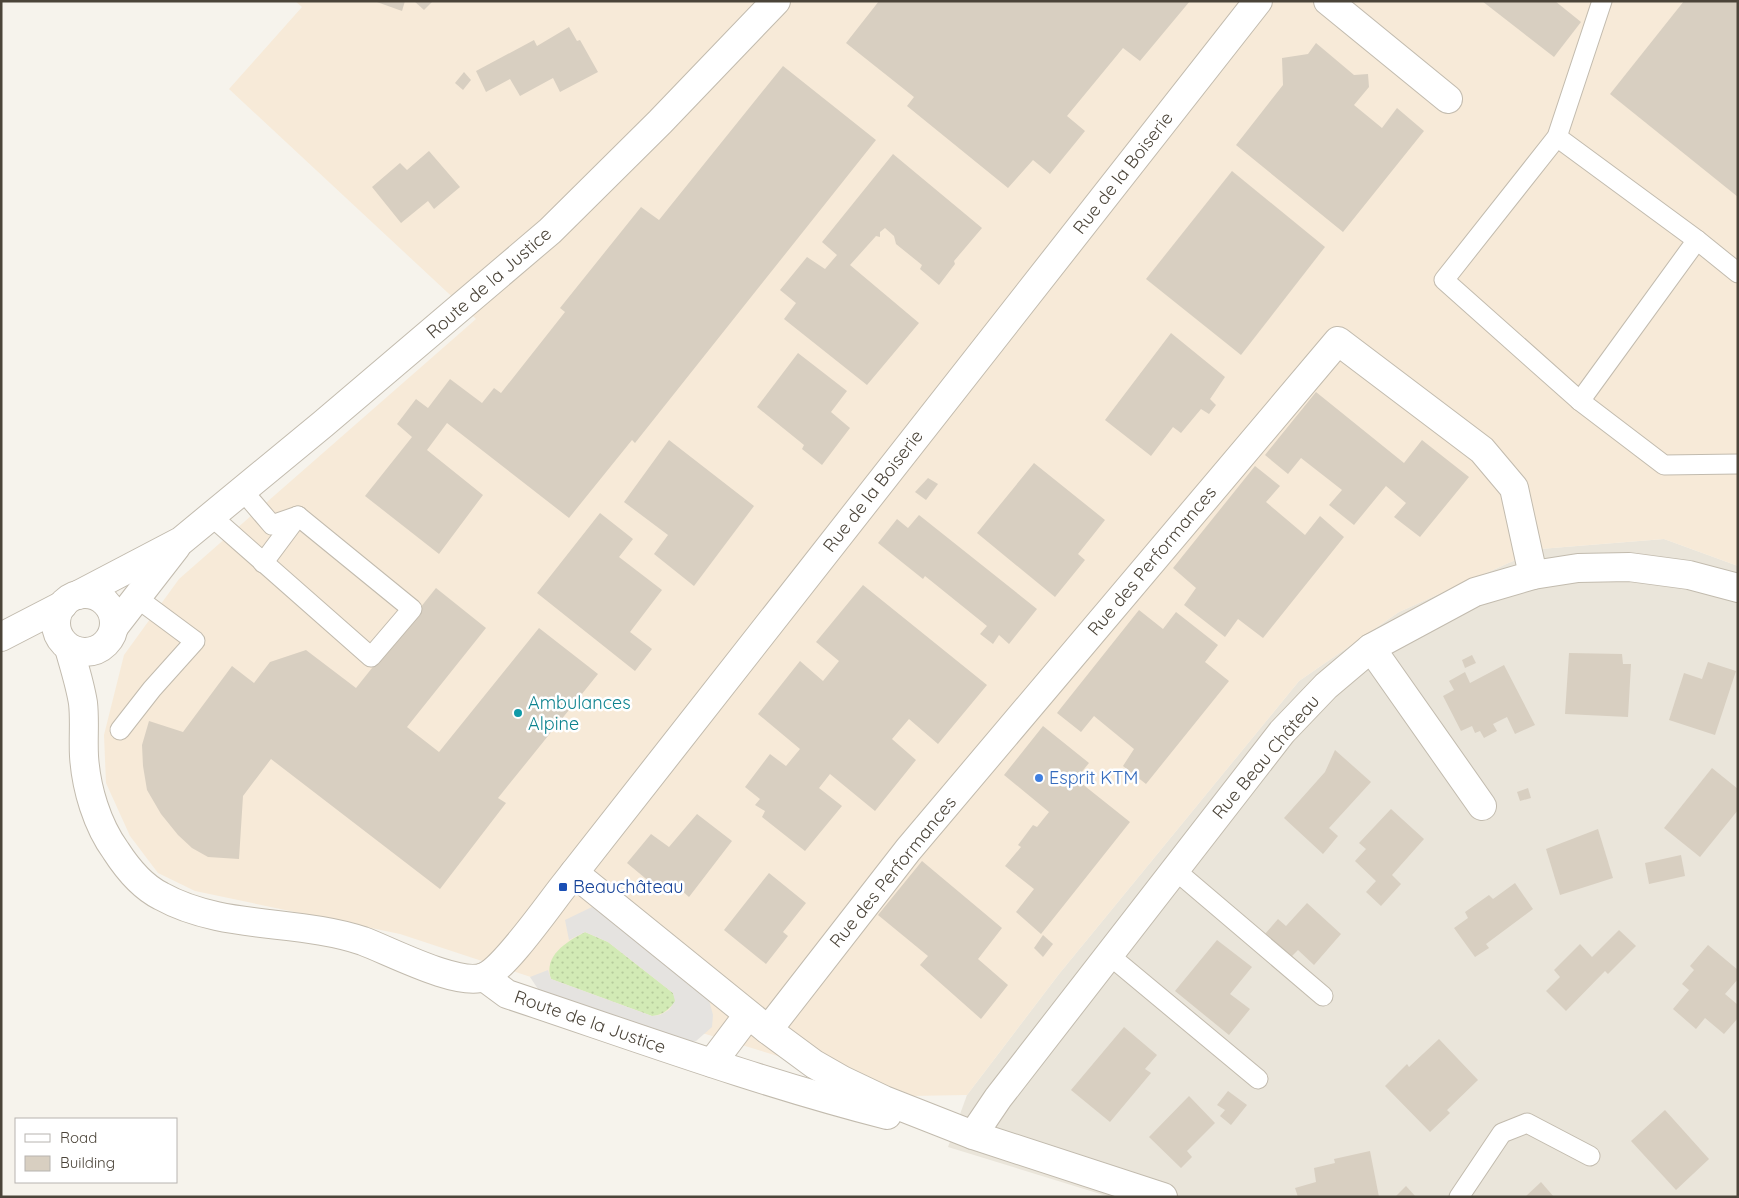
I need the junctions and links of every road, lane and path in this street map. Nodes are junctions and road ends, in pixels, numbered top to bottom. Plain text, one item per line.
1 (776, 1) edge
2 (1258, 1) edge
3 (1328, 1) edge
4 (1602, 1) edge
5 (1448, 99) dead end
6 (1557, 137) junction
7 (1697, 240) junction
8 (1738, 273) edge
9 (1580, 401) junction
10 (1738, 464) edge
11 (242, 490) junction
12 (211, 516) junction
13 (298, 516) junction
14 (181, 541) junction
15 (263, 563) junction
16 (1532, 575) junction
17 (1738, 588) edge
18 (137, 598) junction
19 (71, 600) junction
20 (114, 627) junction
21 (1, 637) edge
22 (66, 644) junction
23 (1371, 648) junction
24 (98, 650) junction
25 (83, 703) junction
26 (120, 730) dead end
27 (1482, 806) dead end
28 (1175, 870) junction
29 (574, 873) junction
30 (1109, 955) junction
31 (484, 977) junction
32 (1323, 996) dead end
33 (758, 1022) junction
34 (712, 1063) junction
35 (1258, 1079) dead end
36 (974, 1136) junction
37 (1590, 1156) dead end
38 (1163, 1197) edge
39 (1459, 1197) edge

1 - 11 street, Route de la Justice
2 - 29 street, Rue de la Boiserie
3 - 5 street
4 - 6 lane
6 - 7 lane
6 - 9 lane
7 - 8 lane
7 - 9 lane
9 - 10 lane
11 - 12 street, Route de la Justice
11 - 13 lane
12 - 14 street, Route de la Justice
12 - 15 lane
13 - 15 lane
13 - 15 lane
14 - 18 street, Route de la Justice
14 - 19 street, Route de la Justice
16 - 17 street, Rue Beau Château
16 - 23 street, Rue Beau Château
16 - 33 street, Rue des Performances
18 - 20 street, Route de la Justice
18 - 26 lane
19 - 20 street
19 - 21 street, Route de la Justice
19 - 22 street
20 - 24 street
21 - 22 street, Route de la Justice
22 - 24 street
22 - 25 street
23 - 27 street
23 - 28 street, Rue Beau Château
24 - 25 street
25 - 31 street
28 - 30 street, Rue Beau Château
28 - 32 lane
29 - 31 street, Rue de la Boiserie
29 - 33 street, Route de la Justice
30 - 35 lane
30 - 36 street, Rue Beau Château
31 - 34 street, Route de la Justice
33 - 34 street, Rue des Performances
33 - 36 street, Route de la Justice
34 - 36 street, Route de la Justice
36 - 38 street, Route de la Justice
37 - 39 lane

